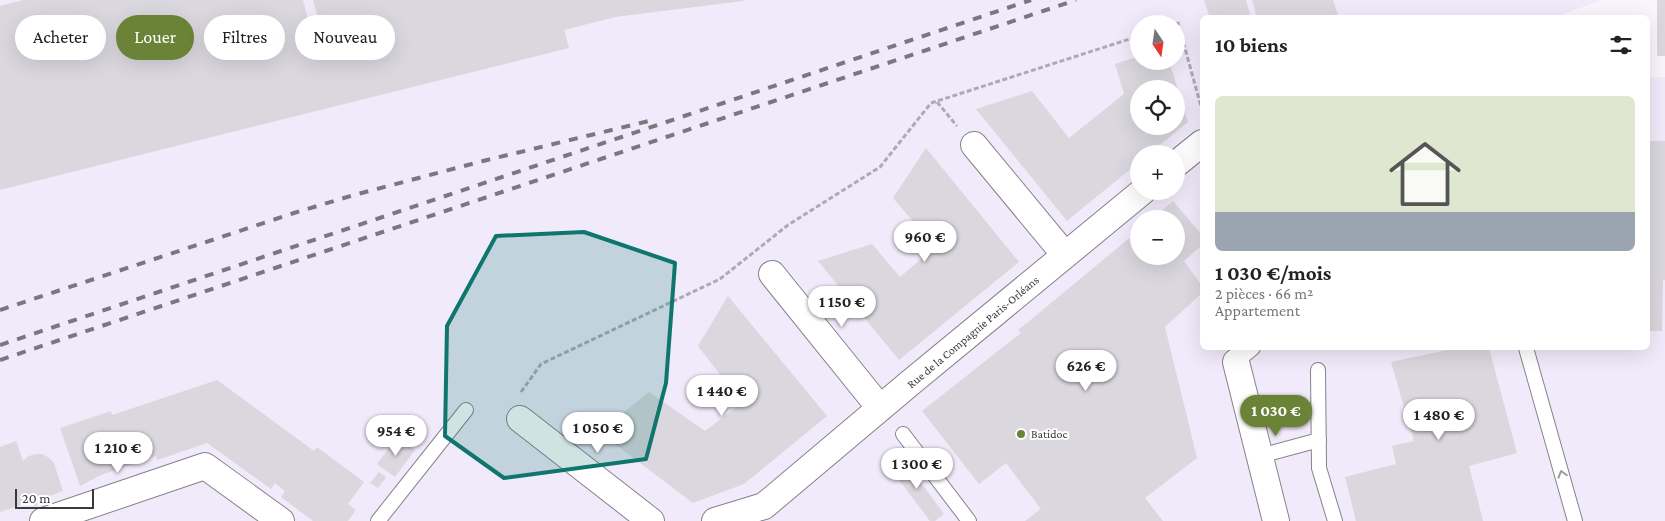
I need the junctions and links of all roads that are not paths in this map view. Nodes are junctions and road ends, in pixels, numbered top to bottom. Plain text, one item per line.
1 (974, 145) road end
2 (1200, 145) edge
3 (1185, 157) edge
4 (1132, 200) edge
5 (1065, 255) junction
6 (772, 274) dead end
7 (1527, 350) edge
8 (1244, 355) edge
9 (1318, 370) dead end
10 (880, 408) junction
11 (466, 410) dead end
12 (520, 419) road end
13 (903, 434) dead end
14 (1319, 440) junction
15 (1260, 456) junction
16 (43, 521) edge
17 (281, 521) edge
18 (378, 521) edge
19 (651, 521) edge
20 (715, 521) edge
21 (969, 521) edge
22 (1276, 521) edge
23 (1335, 521) edge
24 (1575, 521) edge

1 - 5 street
2 - 3 street
4 - 5 street, Rue de la Compagnie Paris-Orléans
5 - 10 street, Rue de la Compagnie Paris-Orléans
6 - 10 street
24 -> 7 lane
8 - 15 street
9 - 14 lane
10 - 20 street, Rue de la Compagnie Paris-Orléans
11 - 18 lane
12 - 19 street
13 - 21 lane
14 - 15 lane
14 - 23 lane
15 - 22 street
16 - 17 street

